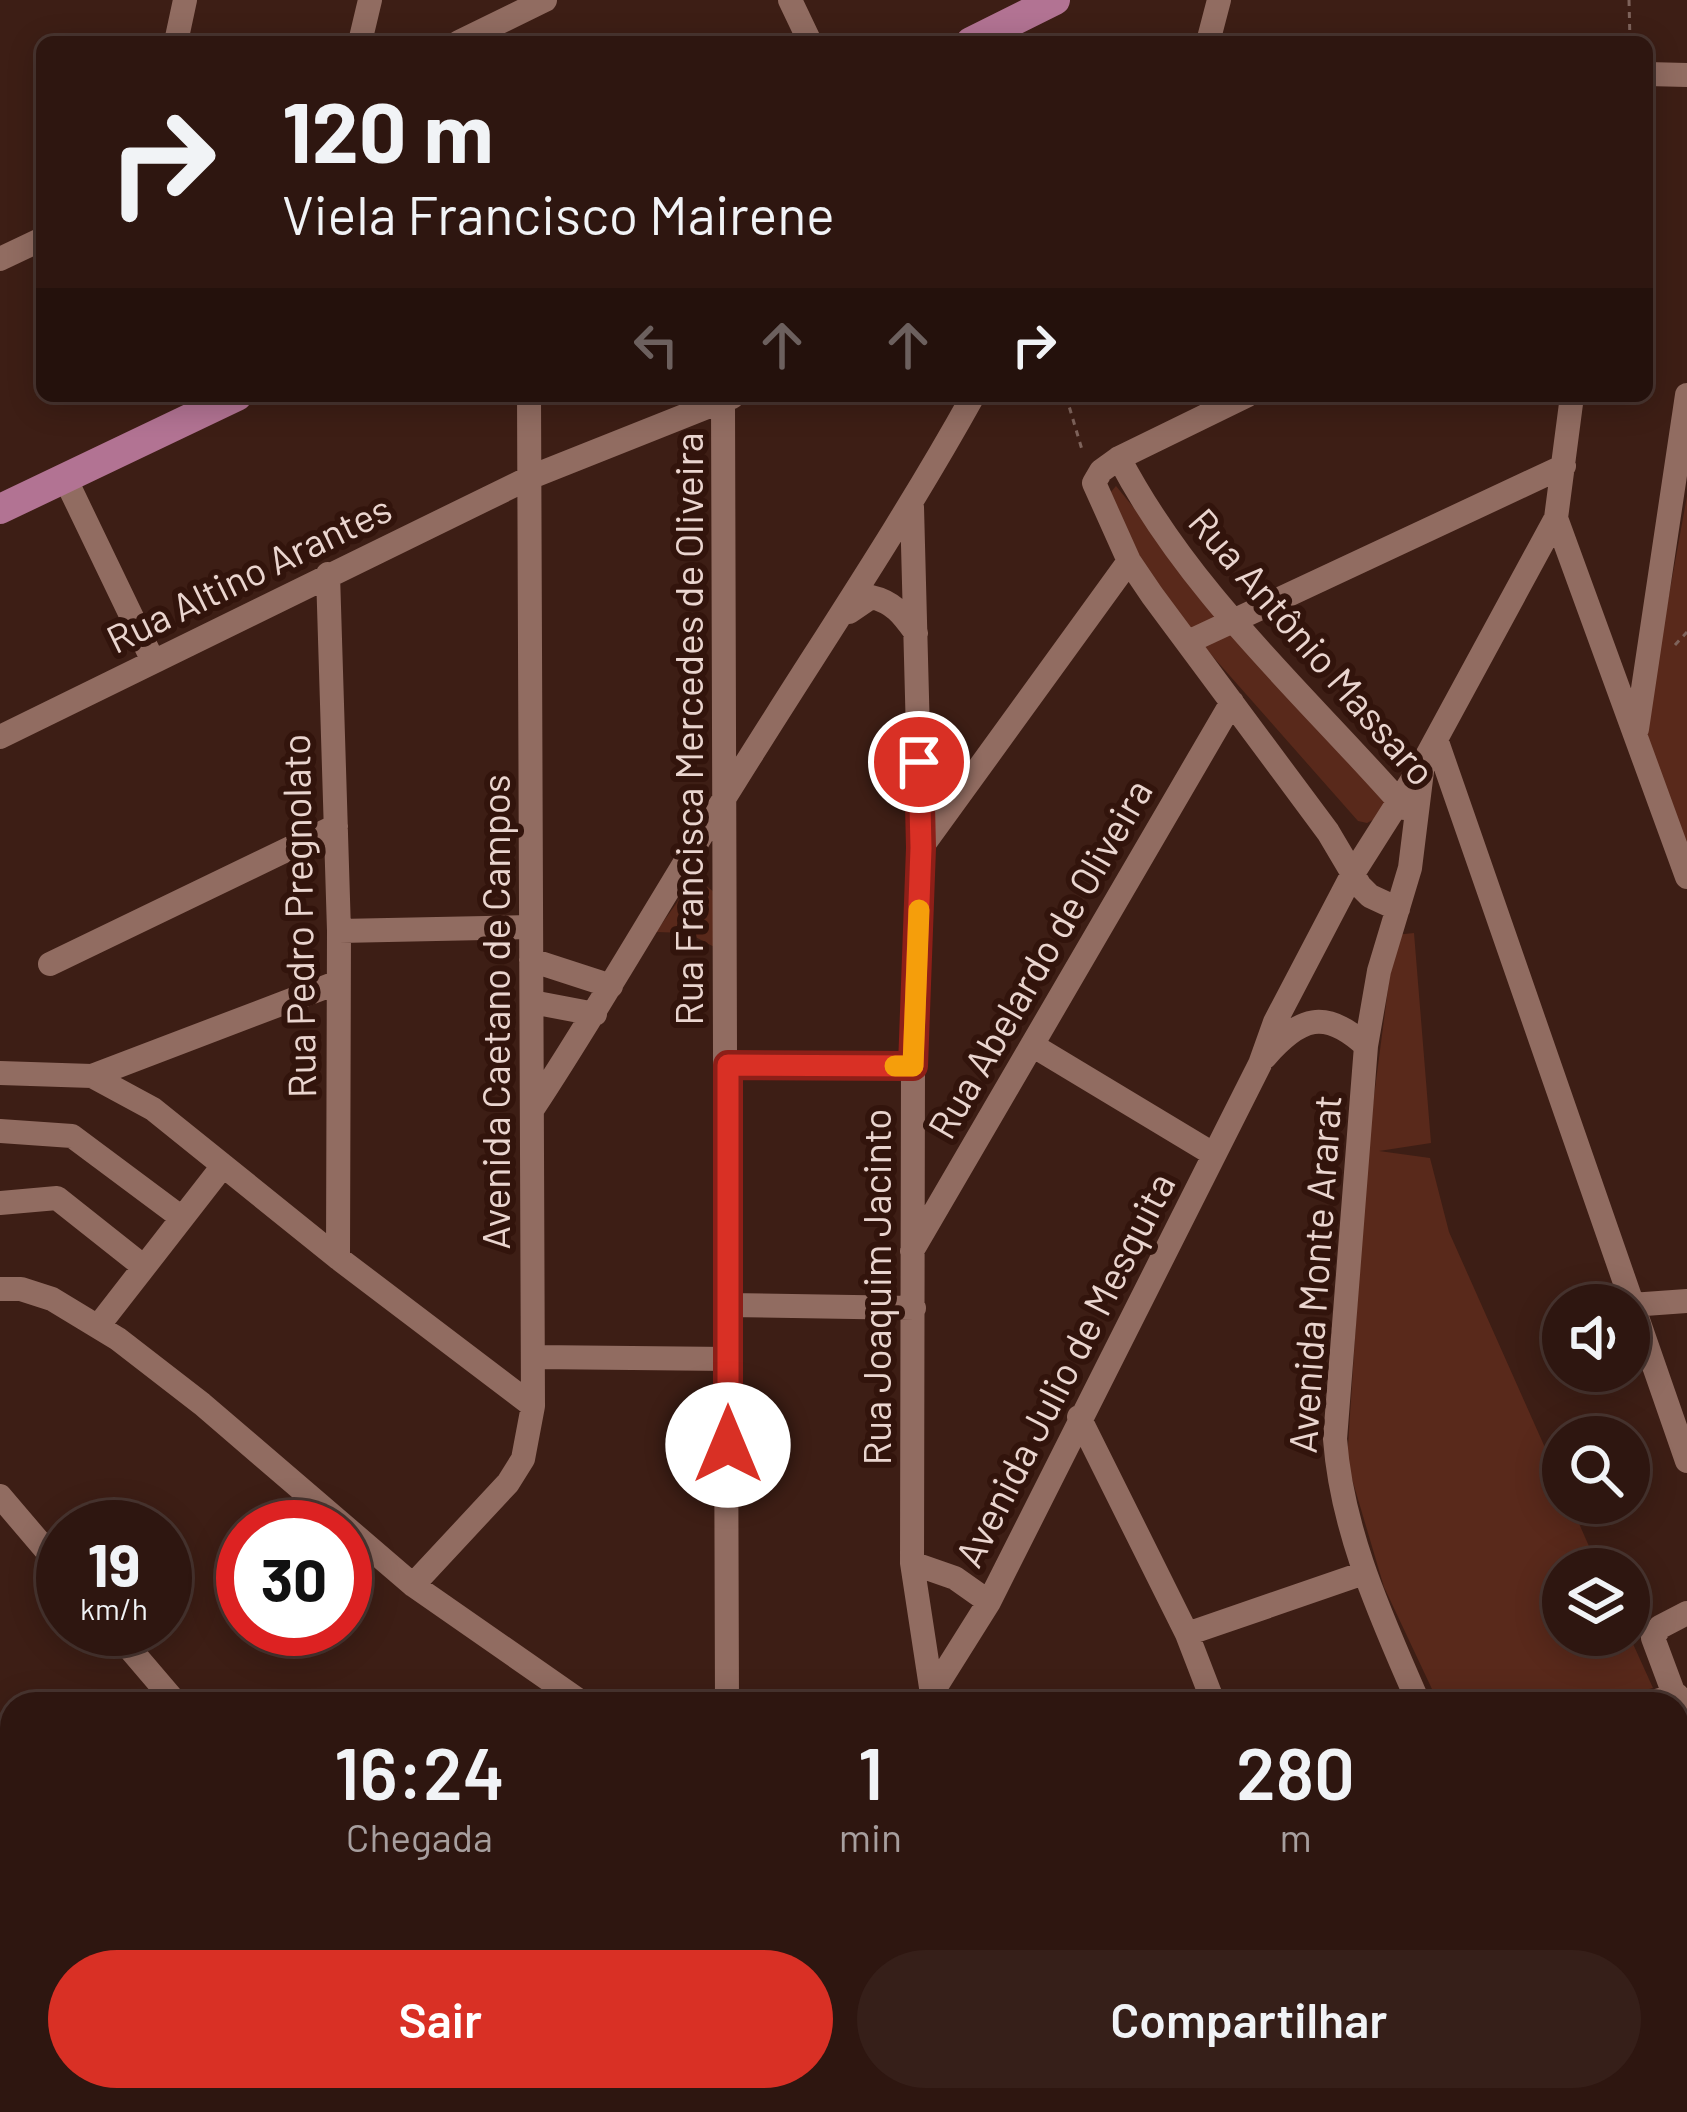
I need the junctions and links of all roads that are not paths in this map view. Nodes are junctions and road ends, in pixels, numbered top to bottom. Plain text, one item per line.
1 (185, 0) edge
2 (370, 0) edge
3 (544, 0) edge
4 (790, 0) edge
5 (1055, 0) edge
6 (1219, 0) edge
7 (177, 36) edge
8 (361, 36) edge
9 (471, 36) edge
10 (807, 36) edge
11 (982, 36) edge
12 (1210, 36) edge
13 (1653, 74) edge
14 (1687, 75) edge
15 (36, 242) edge
16 (0, 259) edge
17 (1687, 395) edge
18 (224, 402) edge
19 (529, 402) edge
20 (721, 402) edge
21 (729, 402) edge
22 (970, 402) edge
23 (1234, 402) edge
24 (1571, 402) edge
25 (1119, 458) junction
26 (1564, 466) junction
27 (531, 477) junction
28 (65, 478) junction
29 (912, 506) junction
30 (0, 509) edge
31 (1556, 518) junction
32 (1129, 561) junction
33 (328, 574) junction
34 (1230, 619) junction
35 (838, 621) junction
36 (916, 633) junction
37 (1188, 642) junction
38 (153, 661) junction
39 (1232, 702) junction
40 (1636, 731) junction
41 (0, 737) edge
42 (1436, 739) junction
43 (727, 794) junction
44 (1411, 810) junction
45 (336, 826) junction
46 (1469, 834) junction
47 (1375, 835) junction
48 (921, 848) junction
49 (1413, 853) junction
50 (1686, 871) edge
51 (1352, 875) junction
52 (1397, 909) junction
53 (530, 927) junction
54 (339, 931) junction
55 (531, 960) junction
56 (50, 964) dead end
57 (336, 982) junction
58 (611, 986) junction
59 (532, 1002) junction
60 (595, 1014) junction
61 (1032, 1045) junction
62 (1366, 1046) junction
63 (1260, 1064) junction
64 (728, 1065) junction
65 (913, 1066) junction
66 (0, 1073) edge
67 (92, 1076) junction
68 (533, 1109) junction
69 (0, 1131) edge
70 (1213, 1154) junction
71 (222, 1167) junction
72 (0, 1204) edge
73 (182, 1218) junction
74 (911, 1253) junction
75 (338, 1258) junction
76 (144, 1268) junction
77 (1624, 1284) edge
78 (0, 1289) edge
79 (1687, 1300) edge
80 (1650, 1303) edge
81 (728, 1305) junction
82 (914, 1308) junction
83 (99, 1325) junction
84 (535, 1357) junction
85 (1650, 1358) edge
86 (729, 1359) junction
87 (533, 1406) junction
88 (1078, 1418) junction
89 (1687, 1461) edge
90 (0, 1496) edge
91 (36, 1538) edge
92 (912, 1563) junction
93 (1364, 1573) junction
94 (413, 1585) junction
95 (989, 1602) junction
96 (1687, 1613) edge
97 (1186, 1634) junction
98 (136, 1656) edge
99 (166, 1692) edge
100 (567, 1692) edge
101 (727, 1692) edge
102 (928, 1692) edge
103 (933, 1692) edge
104 (1203, 1692) edge
105 (1414, 1692) edge
106 (1676, 1692) edge

1 - 7 street
2 - 8 street
3 - 9 street
4 - 10 street
5 - 11 main road
6 - 12 street
13 - 14 street
15 - 16 street
17 - 40 street
18 - 28 main road
19 - 27 street, Avenida Caetano de Campos
20 - 27 street, Rua Altino Arantes
21 - 43 street, Rua Francisca Mercedes de Oliveira
22 - 29 street
23 - 25 street
24 - 26 street
25 - 32 street
25 - 34 street, Rua Antônio Massaro
26 - 31 street
26 - 34 street
27 - 33 street, Rua Altino Arantes
27 - 53 street, Avenida Caetano de Campos
28 - 30 main road
28 - 38 street
29 - 35 street
29 - 36 street, Rua Joaquim Jacinto
31 - 40 street
31 - 42 street
32 - 37 street
32 - 48 street
33 - 38 street, Rua Altino Arantes
33 - 45 street, Rua Pedro Pregnolato
34 - 37 street
34 - 44 street, Rua Antônio Massaro
35 - 36 street
35 - 43 street
36 - 48 street, Rua Joaquim Jacinto
37 - 39 street
38 - 41 street, Rua Altino Arantes
39 - 51 street
39 - 61 street, Rua Abelardo de Oliveira
40 - 50 street
42 - 44 street, Avenida Monte Ararat
42 - 46 street
43 - 58 street
43 - 64 street, Rua Francisca Mercedes de Oliveira
44 - 46 street
44 - 47 street, Avenida Julio de Mesquita
44 - 49 street, Avenida Monte Ararat
45 - 54 street, Rua Pedro Pregnolato
45 - 56 street
46 - 77 street
47 - 49 street
47 - 51 street, Avenida Julio de Mesquita
48 - 65 street, Rua Joaquim Jacinto
49 - 52 street, Avenida Monte Ararat
51 - 52 street
51 - 63 street, Avenida Julio de Mesquita
52 - 62 street, Avenida Monte Ararat
53 - 54 street
53 - 55 street, Avenida Caetano de Campos
54 - 57 street, Rua Pedro Pregnolato
55 - 58 street
55 - 59 street, Avenida Caetano de Campos
57 - 67 street
57 - 75 street, Rua Pedro Pregnolato
58 - 60 street
59 - 60 street
59 - 68 street, Avenida Caetano de Campos
60 - 68 street
61 - 70 street
61 - 74 street, Rua Abelardo de Oliveira
62 - 63 street, Avenida Julio de Mesquita
62 - 93 street, Avenida Monte Ararat
63 - 70 street, Avenida Julio de Mesquita
64 - 65 street
64 - 81 street, Rua Francisca Mercedes de Oliveira
65 - 74 street, Rua Joaquim Jacinto
66 - 67 street
67 - 71 street
68 - 84 street, Avenida Caetano de Campos
69 - 73 street
70 - 88 street, Avenida Julio de Mesquita
71 - 73 street
71 - 75 street
72 - 76 street
73 - 76 street
74 - 82 street, Rua Joaquim Jacinto
75 - 87 street
76 - 83 street
78 - 83 street
79 - 80 street
81 - 82 street
81 - 86 street, Rua Francisca Mercedes de Oliveira
82 - 92 street, Rua Joaquim Jacinto
83 - 94 street
84 - 86 street
84 - 87 street, Avenida Caetano de Campos
85 - 89 street
86 - 101 street, Rua Francisca Mercedes de Oliveira
87 - 94 street, Avenida Caetano de Campos
88 - 95 street, Avenida Julio de Mesquita
88 - 97 street
90 - 91 street
92 - 95 street
92 - 102 street, Rua Joaquim Jacinto
93 - 97 street
93 - 105 street, Avenida Monte Ararat
94 - 100 street
95 - 103 street, Avenida Julio de Mesquita
96 - 106 street
97 - 104 street
98 - 99 street

